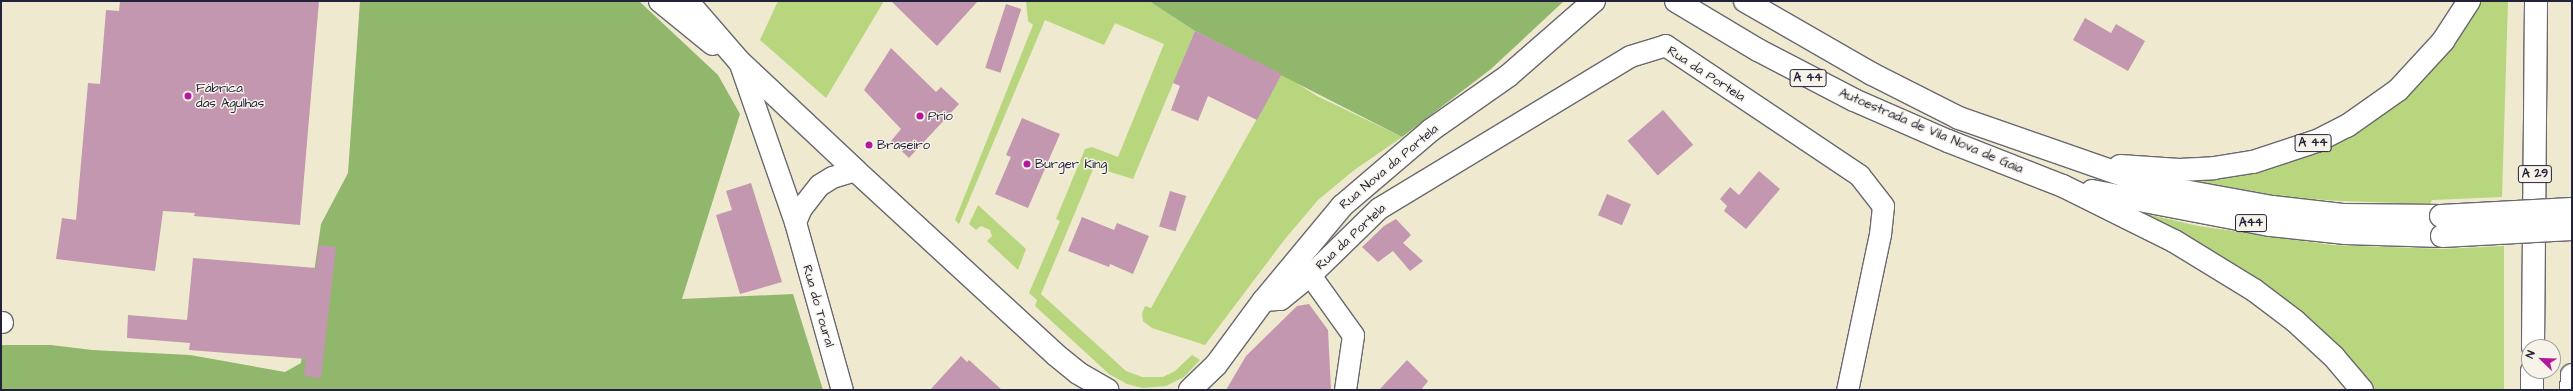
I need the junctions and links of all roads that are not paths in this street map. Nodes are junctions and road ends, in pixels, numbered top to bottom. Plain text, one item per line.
1 (660, 1) edge
2 (687, 1) edge
3 (1594, 1) edge
4 (1676, 1) edge
5 (1745, 1) edge
6 (2469, 1) edge
7 (2536, 1) edge
8 (739, 61) junction
9 (2102, 166) junction
10 (855, 170) junction
11 (2064, 186) junction
12 (2572, 209) edge
13 (795, 222) junction
14 (2442, 226) junction
15 (2572, 228) edge
16 (1310, 275) junction
17 (1264, 300) junction
18 (2533, 339) edge
19 (1056, 356) junction
20 (1216, 365) junction
21 (2572, 375) edge
22 (2532, 379) edge
23 (842, 390) edge
24 (1083, 390) edge
25 (1107, 390) edge
26 (1190, 390) edge
27 (1210, 390) edge
28 (1345, 390) edge
29 (1847, 390) edge
30 (2362, 390) edge
31 (2532, 390) edge
32 (2571, 390) edge

1 - 8 main road
2 - 8 main road
3 - 17 main road, Rua Nova da Portela
4 - 11 main road, Autoestrada de Vila Nova de Gaia / A 44
5 - 9 main road, Autoestrada de Vila Nova de Gaia / A 44
6 - 9 main road, A 44
7 - 18 main road, A 29
8 - 10 main road
8 - 13 street, Rua do Toural
9 - 14 main road, A 44
10 - 13 street
10 - 19 main road
11 - 14 main road, A44
11 - 30 main road, A 44
12 - 14 main road, A 44, bridge
13 - 23 street, Rua do Toural
14 - 15 main road, A44, bridge
16 - 17 street, Rua da Portela
16 - 28 street
16 - 29 street, Rua da Portela
17 - 20 main road, Rua Nova da Portela
19 - 24 main road
19 - 25 main road
20 - 26 main road, Rua Nova da Portela
20 - 27 main road, Rua Nova da Portela
21 - 32 main road
22 - 31 main road

